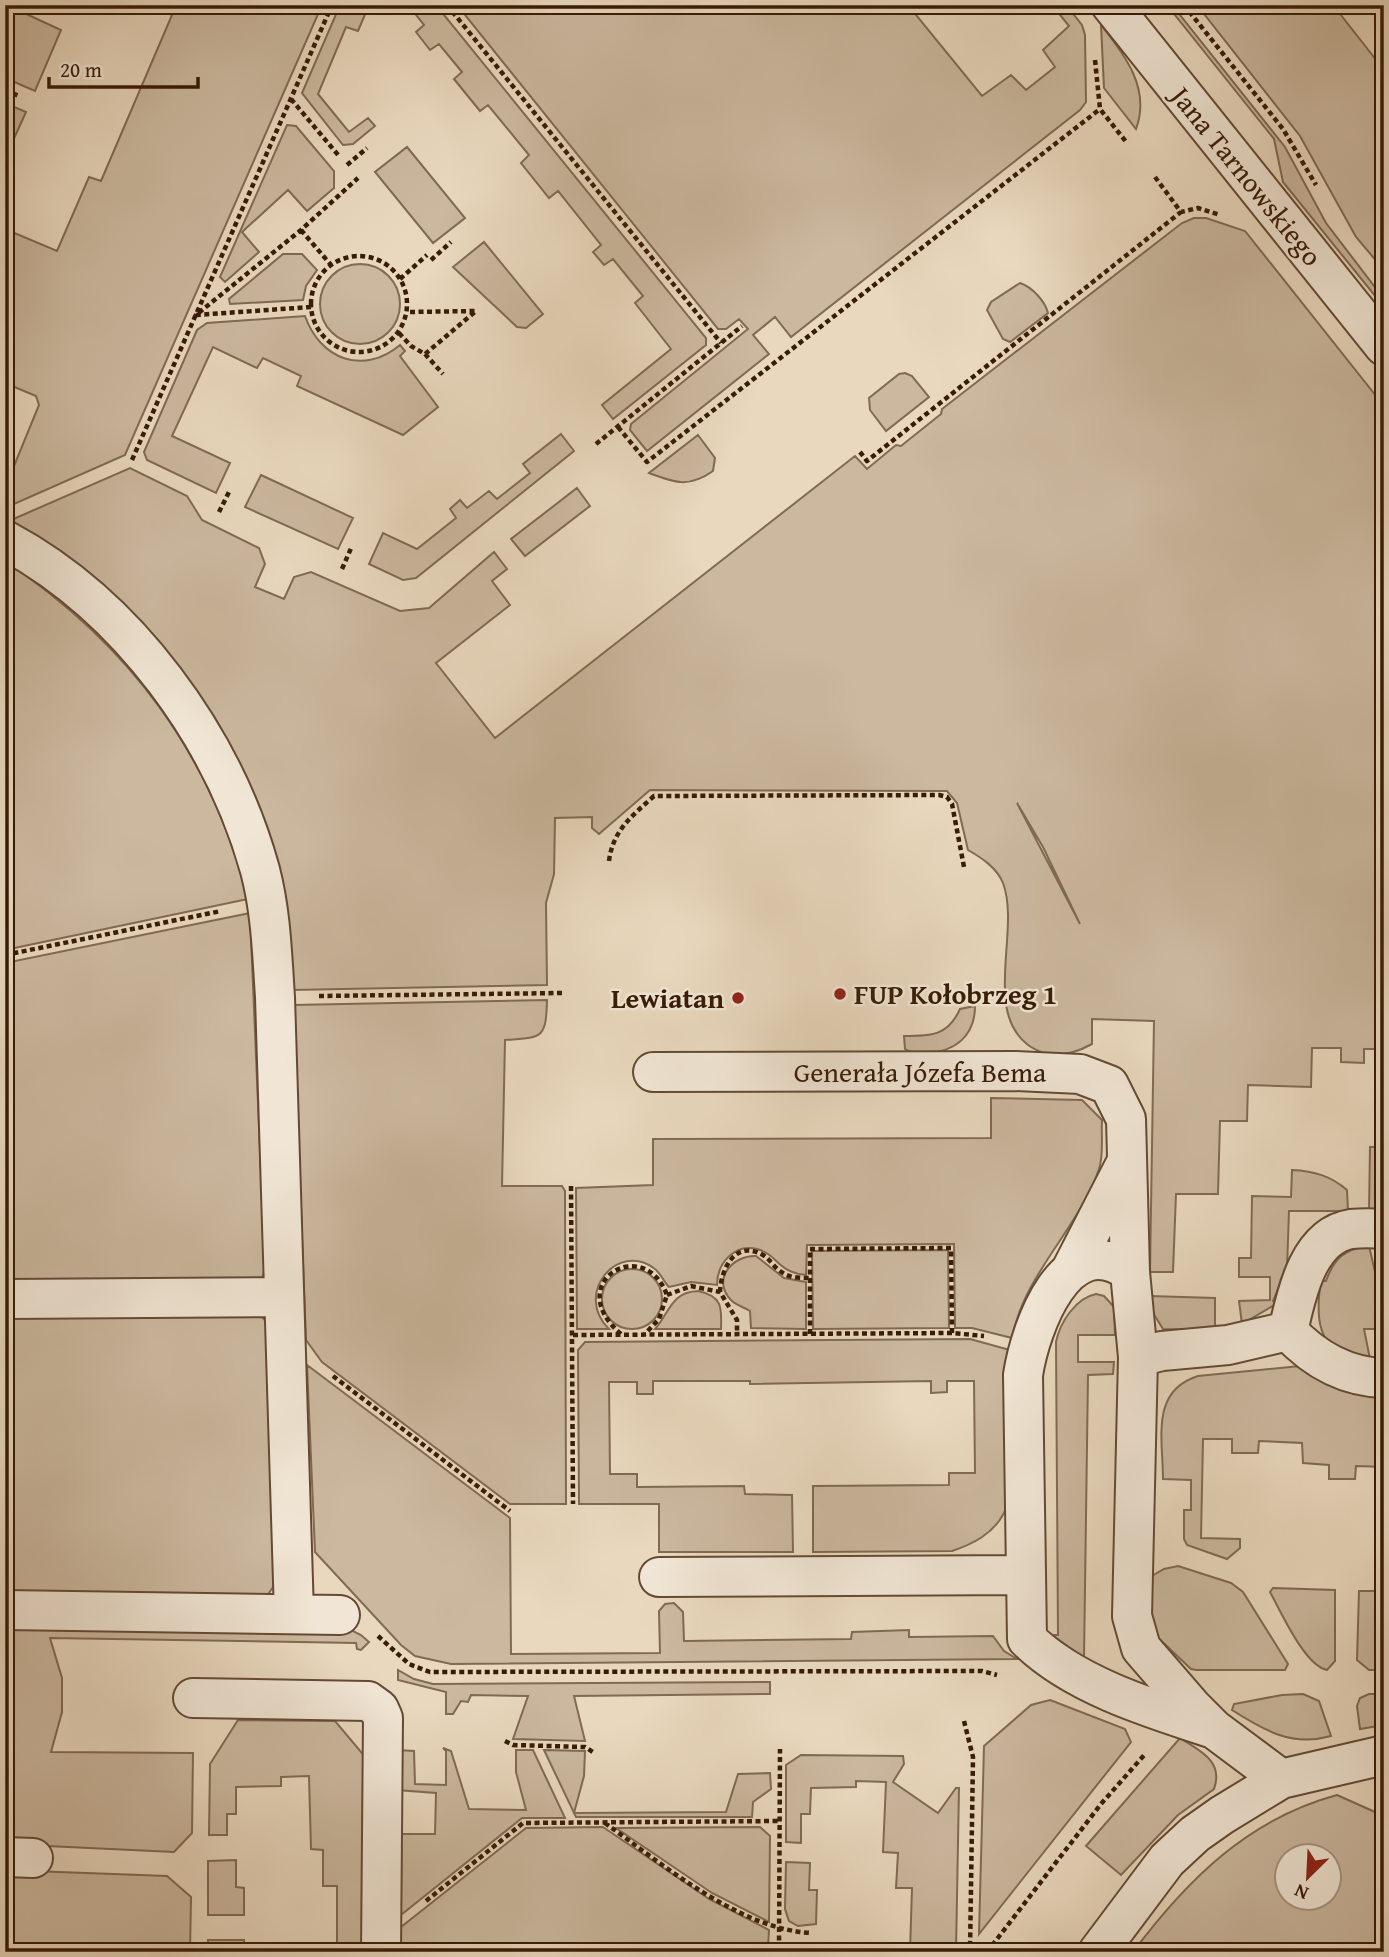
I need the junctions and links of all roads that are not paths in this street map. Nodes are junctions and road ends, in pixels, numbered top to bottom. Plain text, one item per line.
1 (1111, 5) edge
2 (1384, 346) edge
3 (5, 540) edge
4 (653, 1072) dead end
5 (1129, 1156) junction
6 (1384, 1228) edge
7 (1071, 1270) junction
8 (1130, 1272) junction
9 (284, 1297) junction
10 (5, 1299) edge
11 (1288, 1331) junction
12 (1138, 1357) junction
13 (1384, 1378) edge
14 (1026, 1575) junction
15 (659, 1577) dead end
16 (5, 1610) edge
17 (294, 1614) junction
18 (340, 1615) road end
19 (194, 1698) dead end
20 (1214, 1729) junction
21 (1384, 1755) edge
22 (1281, 1779) junction
23 (381, 1938) edge
24 (1098, 1952) edge

1 - 2 street, Jana Tarnowskiego
3 - 9 street
4 - 5 street, Generała Józefa Bema
5 - 7 street, Generała Józefa Bema
5 - 8 street, Generała Józefa Bema
6 - 11 street
7 - 8 street
7 - 14 street, Generała Józefa Bema
8 - 12 street, Generała Józefa Bema
9 - 10 street
9 - 17 street
11 - 12 street
11 - 13 street
12 - 20 street, Generała Józefa Bema
14 - 15 street
14 - 20 street, Generała Józefa Bema
16 - 17 street
17 - 18 street
19 - 23 street
20 - 22 street, Generała Józefa Bema
21 - 22 street
22 - 24 street

